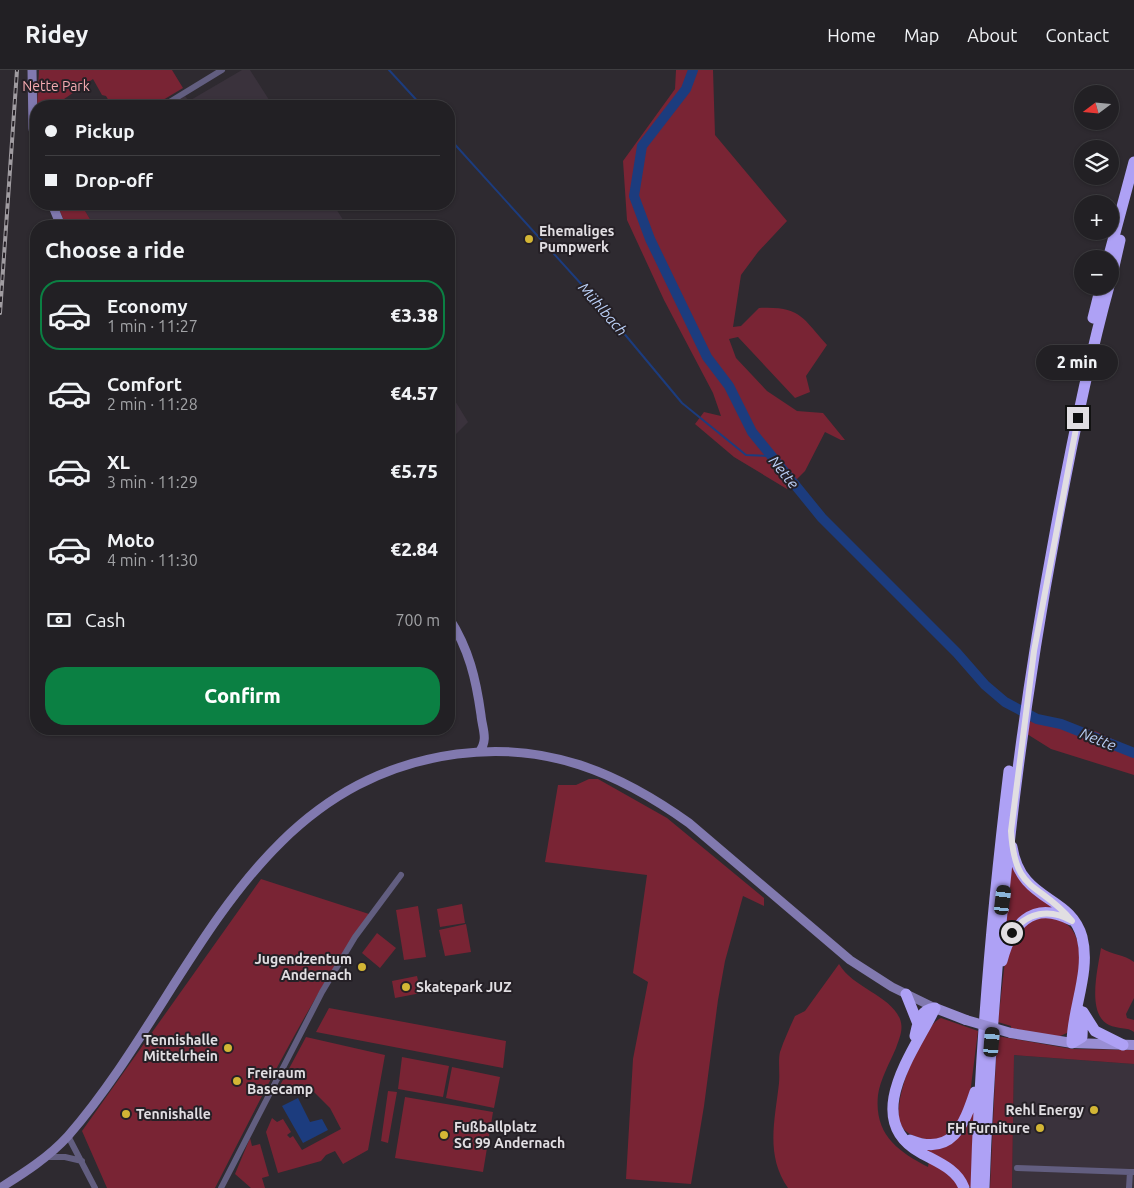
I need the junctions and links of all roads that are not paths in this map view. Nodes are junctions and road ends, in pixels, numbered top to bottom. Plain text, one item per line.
1 (32, 70) edge
2 (222, 70) edge
3 (34, 100) edge
4 (173, 100) edge
5 (1134, 162) edge
6 (1134, 190) edge
7 (1110, 250) edge
8 (1119, 250) edge
9 (1099, 295) edge
10 (1107, 295) edge
11 (455, 629) edge
12 (1025, 686) junction
13 (481, 715) junction
14 (484, 732) junction
15 (1016, 749) junction
16 (506, 751) junction
17 (478, 752) junction
18 (1011, 831) junction
19 (401, 875) dead end
20 (1072, 921) junction
21 (997, 982) junction
22 (906, 994) junction
23 (1080, 1000) junction
24 (936, 1008) junction
25 (1083, 1012) junction
26 (918, 1024) junction
27 (1072, 1044) junction
28 (1128, 1045) edge
29 (914, 1046) junction
30 (979, 1081) junction
31 (68, 1136) junction
32 (903, 1138) junction
33 (44, 1157) junction
34 (82, 1161) junction
35 (1017, 1168) dead end
36 (1132, 1172) edge
37 (0, 1188) edge
38 (95, 1188) edge
39 (221, 1188) edge
40 (964, 1188) edge
41 (976, 1188) edge
42 (984, 1188) edge
43 (1129, 1188) edge

1 - 3 main road
2 - 4 street
5 - 7 highway
6 - 8 highway
9 - 12 highway
10 - 12 highway
11 - 13 main road
12 - 15 highway
13 - 14 main road
13 - 17 main road
14 - 16 main road
14 - 17 main road
15 - 18 highway
15 - 30 highway
16 - 17 main road
16 - 22 main road
17 - 31 main road
18 - 20 highway
18 - 21 highway
19 - 39 street
20 - 21 highway
20 - 23 highway
21 - 42 highway
22 - 24 main road
22 - 26 highway
23 - 25 highway
23 - 27 highway
24 - 26 highway
24 - 27 main road, bridge
24 - 29 highway
25 - 27 highway
25 - 28 highway
26 - 29 highway
27 - 28 main road
29 - 32 highway
30 - 32 highway
30 - 41 highway
31 - 33 main road
31 - 34 street
32 - 40 highway
33 - 34 street
33 - 37 main road
34 - 38 street
35 - 36 street
36 - 43 street

